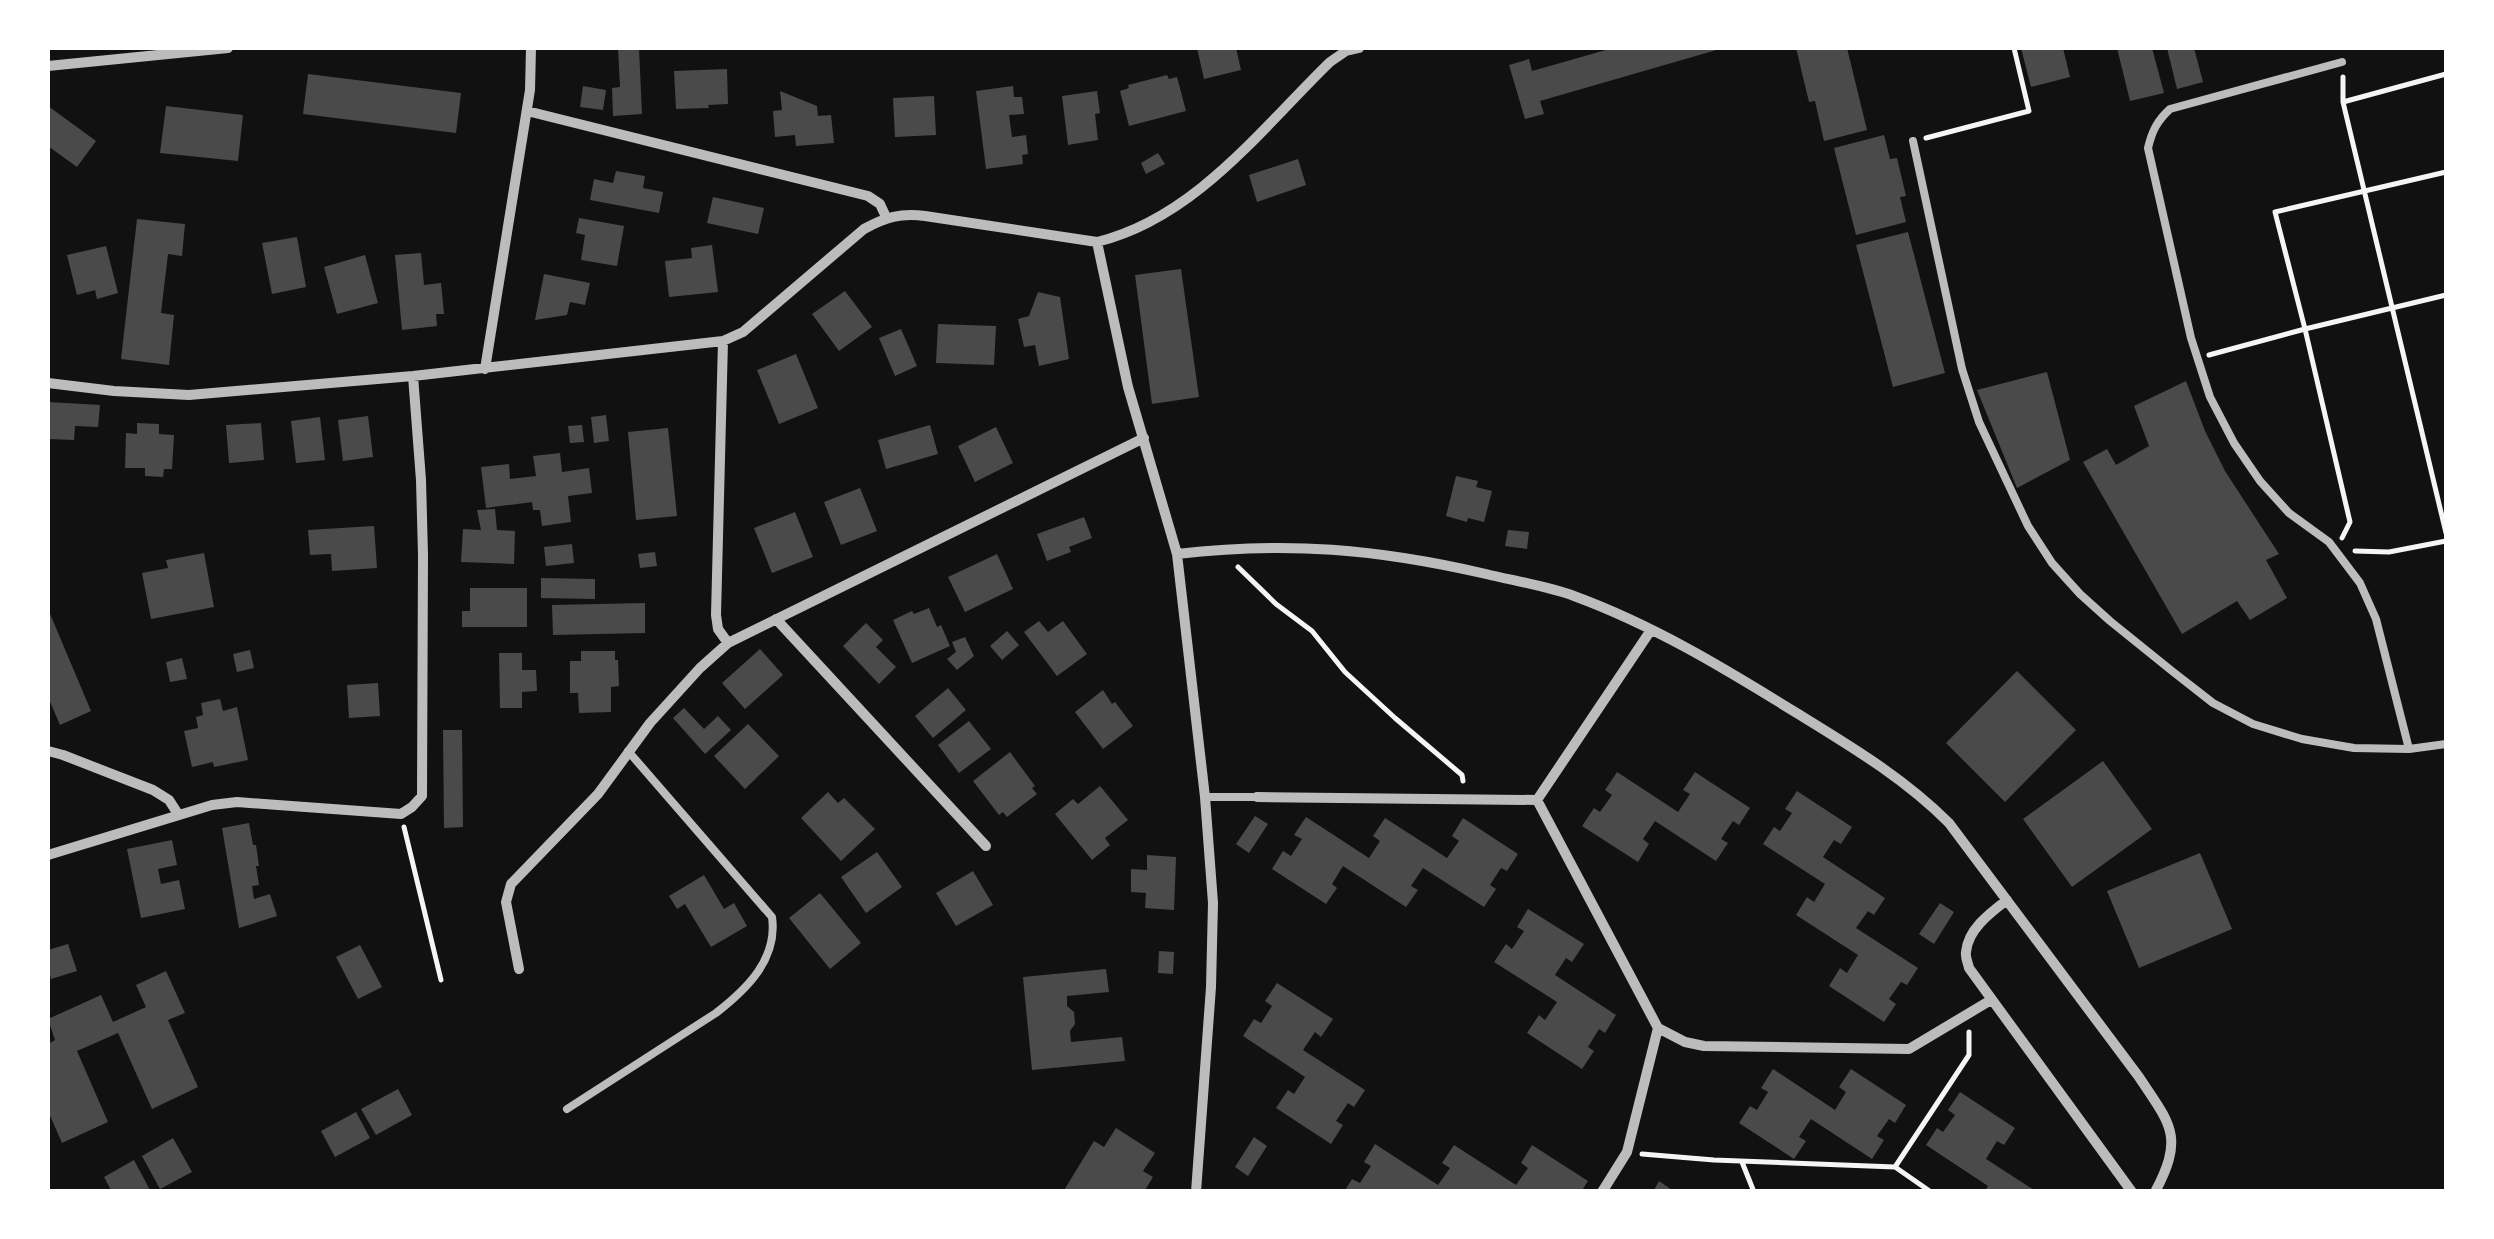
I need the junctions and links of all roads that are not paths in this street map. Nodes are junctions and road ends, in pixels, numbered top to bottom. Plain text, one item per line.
1 (228, 48) edge
2 (531, 48) edge
3 (1359, 48) edge
4 (1346, 49) edge
5 (2342, 62) road end
6 (48, 66) edge
7 (527, 111) junction
8 (1913, 141) road end
9 (886, 218) junction
10 (1097, 242) junction
11 (723, 341) junction
12 (485, 368) junction
13 (413, 376) junction
14 (48, 384) edge
15 (1144, 438) junction
16 (1177, 554) junction
17 (776, 619) junction
18 (1651, 630) junction
19 (728, 643) junction
20 (2446, 744) edge
21 (2408, 749) junction
22 (628, 751) junction
23 (48, 752) edge
24 (1205, 796) junction
25 (1257, 797) joint
26 (1537, 800) junction
27 (178, 814) junction
28 (986, 846) dead end
29 (48, 855) edge
30 (2007, 900) junction
31 (519, 968) dead end
32 (1991, 1000) junction
33 (1658, 1028) junction
34 (567, 1109) dead end
35 (1196, 1192) edge
36 (1602, 1192) edge
37 (2132, 1192) edge
38 (2155, 1192) edge

1 - 6 street
2 - 7 street
3 - 4 street
4 - 10 street
5 - 21 lane
7 - 9 street
7 - 12 street
8 - 21 lane
9 - 10 street
9 - 11 street
10 - 15 street
11 - 12 street
11 - 19 street
12 - 13 street
13 - 14 street
13 - 27 street
15 - 16 street
15 - 17 street
16 - 18 street
16 - 24 street
17 - 19 street
17 - 28 street
18 - 26 street
18 - 30 street
19 - 22 street
20 - 21 lane
22 - 31 street
22 - 34 lane
23 - 27 street
24 - 25 lane
24 - 35 street
25 - 26 street
26 - 33 street
27 - 29 street
30 - 32 street
30 - 38 street
32 - 33 street
32 - 37 street
33 - 36 street

